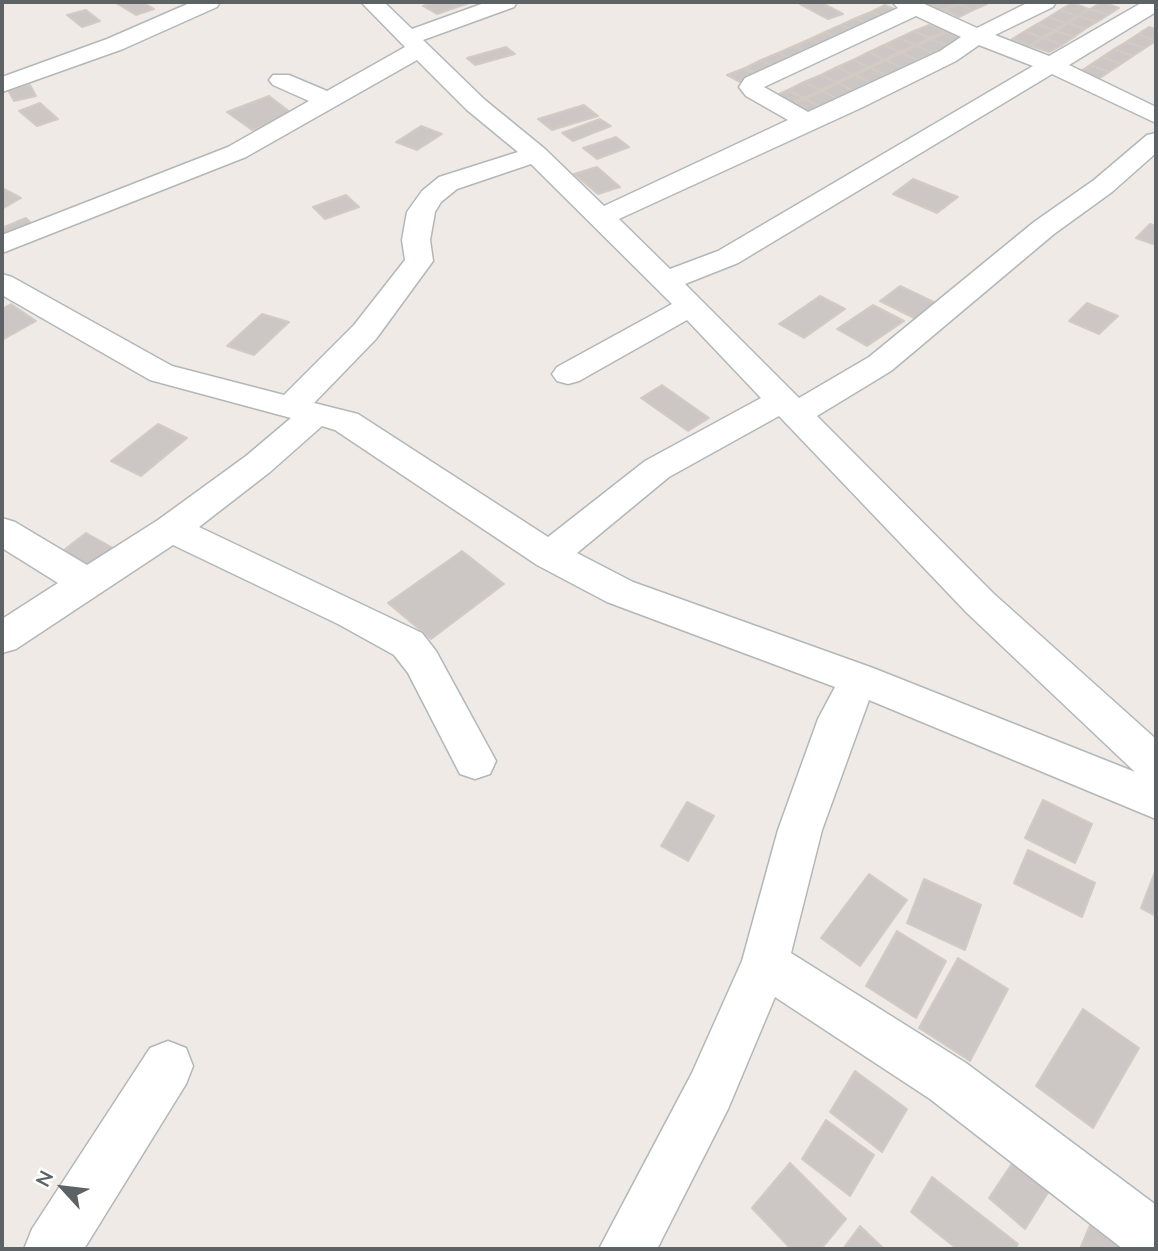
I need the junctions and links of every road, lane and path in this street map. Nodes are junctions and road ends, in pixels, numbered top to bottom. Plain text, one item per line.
1 (209, 2) edge
2 (372, 2) edge
3 (506, 2) edge
4 (1045, 2) edge
5 (1156, 3) edge
6 (907, 4) edge
7 (977, 36) junction
8 (414, 43) junction
9 (1053, 66) junction
10 (281, 80) dead end
11 (2, 85) edge
12 (328, 101) junction
13 (1156, 116) edge
14 (807, 121) junction
15 (1156, 140) edge
16 (536, 154) junction
17 (600, 218) junction
18 (2, 245) edge
19 (666, 281) junction
20 (2, 283) edge
21 (688, 307) junction
22 (568, 374) dead end
23 (791, 406) junction
24 (305, 410) junction
25 (171, 529) junction
26 (2, 531) edge
27 (550, 555) junction
28 (87, 583) junction
29 (2, 638) edge
30 (859, 679) junction
31 (475, 761) dead end
32 (1156, 765) edge
33 (1156, 800) edge
34 (765, 963) junction
35 (167, 1066) dead end
36 (1156, 1242) edge
37 (52, 1249) edge
38 (626, 1249) edge

1 - 11 street
2 - 8 street
3 - 8 street
4 - 7 street
5 - 9 street
6 - 7 street
6 - 14 street
7 - 9 street
7 - 14 street
8 - 12 street
8 - 16 street
9 - 13 street
9 - 19 street
10 - 12 street
12 - 18 street
14 - 17 street
15 - 23 street
16 - 17 street
16 - 24 street
17 - 19 street
19 - 21 street
20 - 24 street
21 - 22 street
21 - 23 street
23 - 27 street
23 - 32 street
24 - 25 street
24 - 27 street
25 - 28 street
25 - 31 street
26 - 28 street
27 - 30 street
28 - 29 street
30 - 33 street
30 - 34 street
34 - 36 street
34 - 38 street
35 - 37 street

